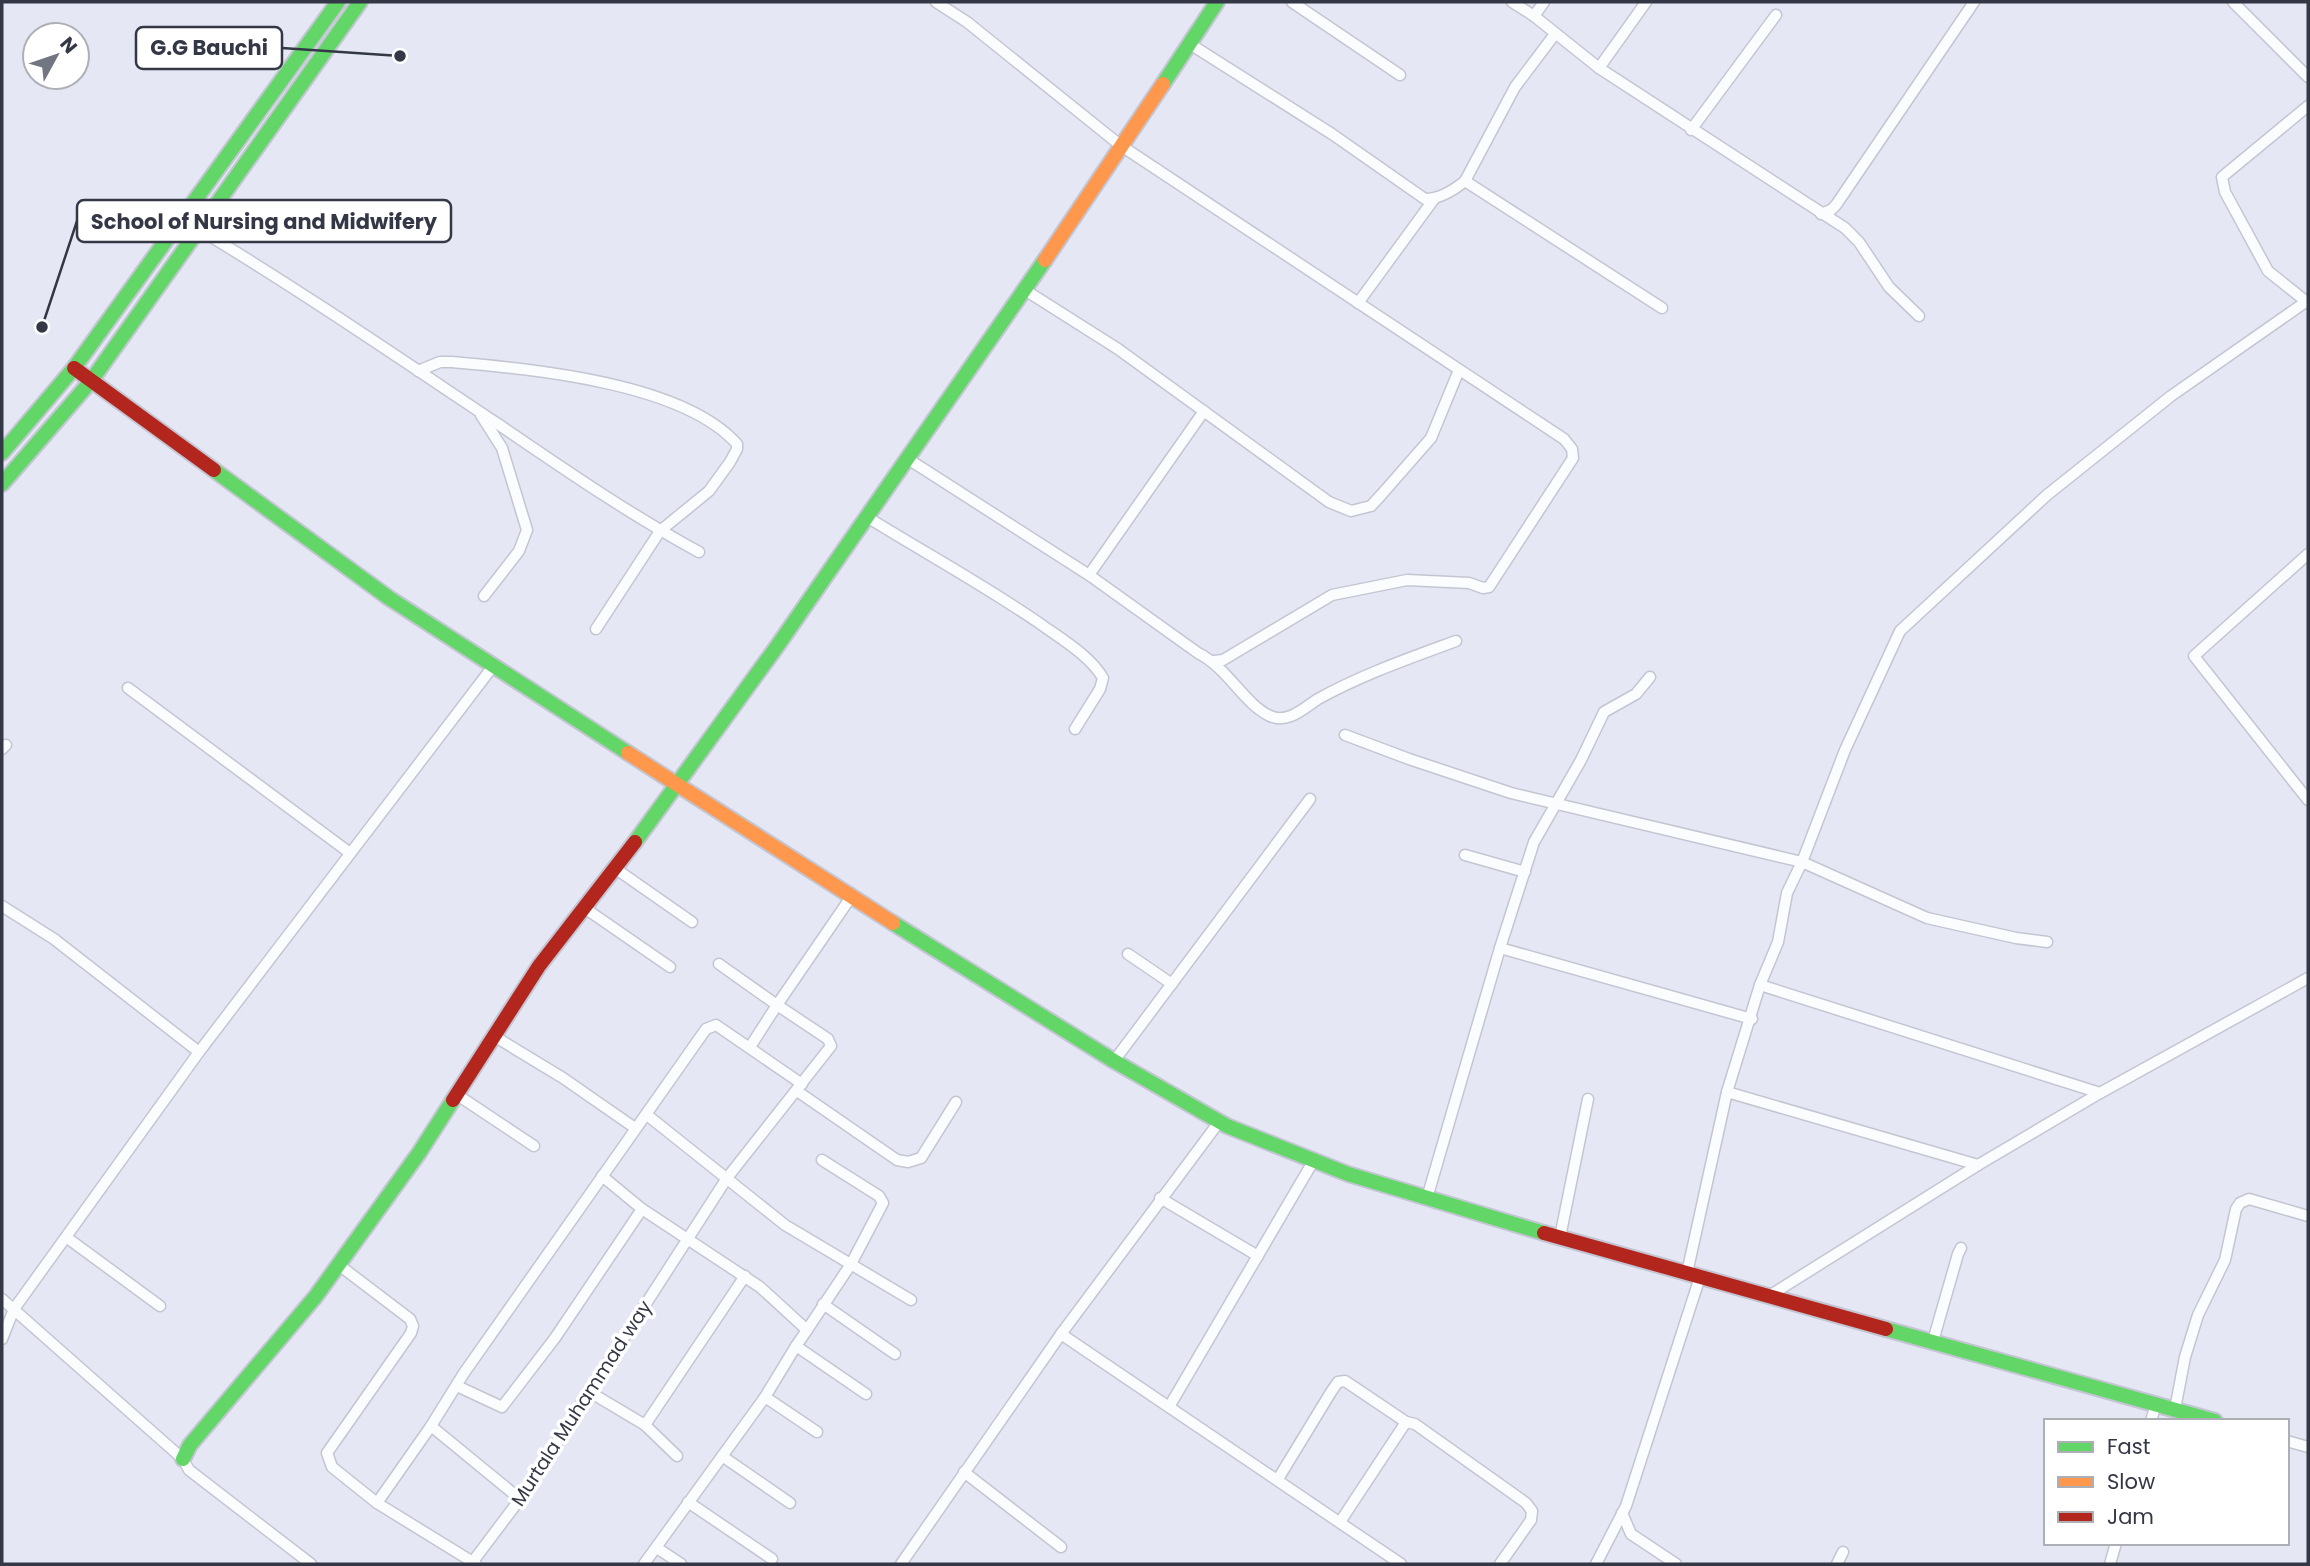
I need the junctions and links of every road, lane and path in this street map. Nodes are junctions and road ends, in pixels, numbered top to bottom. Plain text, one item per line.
1 (338, 2) edge
2 (360, 2) edge
3 (936, 2) edge
4 (1217, 2) edge
5 (1292, 2) edge
6 (1512, 2) edge
7 (1545, 2) edge
8 (1646, 2) edge
9 (1974, 2) edge
10 (2233, 2) edge
11 (1776, 15) dead end
12 (1534, 16) junction
13 (1555, 34) junction
14 (1190, 44) junction
15 (1599, 68) junction
16 (1400, 75) dead end
17 (2308, 77) edge
18 (2308, 106) edge
19 (1691, 130) junction
20 (1120, 145) junction
21 (1465, 181) junction
22 (1434, 199) junction
23 (1821, 214) junction
24 (200, 230) junction
25 (1025, 290) junction
26 (2307, 302) edge
27 (1358, 303) junction
28 (1662, 308) dead end
29 (1919, 316) dead end
30 (74, 369) junction
31 (1460, 370) junction
32 (418, 371) junction
33 (91, 381) junction
34 (1204, 411) junction
35 (479, 412) junction
36 (2, 453) edge
37 (908, 459) junction
38 (2, 484) edge
39 (867, 517) junction
40 (660, 531) junction
41 (699, 552) dead end
42 (2307, 559) edge
43 (1089, 575) junction
44 (484, 596) dead end
45 (596, 629) dead end
46 (1456, 641) dead end
47 (1214, 661) junction
48 (494, 665) junction
49 (1650, 677) dead end
50 (128, 688) dead end
51 (1075, 729) dead end
52 (1345, 736) dead end
53 (676, 783) junction
54 (1310, 799) dead end
55 (2308, 800) edge
56 (1555, 803) junction
57 (350, 853) junction
58 (1465, 855) dead end
59 (1801, 862) junction
60 (616, 869) junction
61 (1525, 872) junction
62 (851, 897) junction
63 (2, 906) edge
64 (586, 908) junction
65 (692, 922) dead end
66 (2047, 942) dead end
67 (1500, 948) junction
68 (1128, 954) dead end
69 (719, 964) dead end
70 (670, 967) dead end
71 (2306, 982) edge
72 (1172, 984) junction
73 (1760, 985) junction
74 (777, 1005) junction
75 (1752, 1018) junction
76 (494, 1036) junction
77 (750, 1047) junction
78 (199, 1052) junction
79 (1114, 1061) junction
80 (800, 1088) junction
81 (1727, 1092) junction
82 (2100, 1093) junction
83 (456, 1094) junction
84 (1588, 1099) dead end
85 (956, 1102) dead end
86 (647, 1115) junction
87 (1219, 1122) junction
88 (635, 1128) junction
89 (534, 1146) dead end
90 (822, 1160) dead end
91 (1314, 1160) junction
92 (1978, 1165) junction
93 (602, 1176) junction
94 (727, 1178) junction
95 (1160, 1198) junction
96 (1427, 1198) junction
97 (642, 1209) junction
98 (2308, 1216) edge
99 (66, 1237) junction
100 (1560, 1237) junction
101 (688, 1240) junction
102 (1961, 1248) dead end
103 (1258, 1256) junction
104 (339, 1265) junction
105 (851, 1265) junction
106 (1694, 1275) junction
107 (745, 1276) junction
108 (1769, 1296) junction
109 (2, 1299) edge
110 (911, 1300) dead end
111 (823, 1304) junction
112 (160, 1306) dead end
113 (14, 1309) junction
114 (807, 1330) junction
115 (1061, 1334) junction
116 (2, 1339) edge
117 (1933, 1342) junction
118 (796, 1346) junction
119 (895, 1354) dead end
120 (457, 1386) junction
121 (588, 1391) junction
122 (866, 1394) dead end
123 (765, 1397) junction
124 (2156, 1404) junction
125 (1169, 1407) junction
126 (2175, 1409) junction
127 (2152, 1419) edge
128 (2208, 1419) edge
129 (1406, 1422) junction
130 (431, 1426) junction
131 (645, 1426) junction
132 (817, 1432) dead end
133 (2289, 1442) edge
134 (2308, 1447) edge
135 (677, 1456) dead end
136 (722, 1456) junction
137 (183, 1458) junction
138 (964, 1472) junction
139 (1278, 1479) junction
140 (520, 1499) junction
141 (688, 1502) junction
142 (377, 1503) junction
143 (790, 1503) dead end
144 (1622, 1513) junction
145 (1340, 1522) junction
146 (2115, 1545) edge
147 (1061, 1547) dead end
148 (657, 1548) junction
149 (1843, 1552) dead end
150 (772, 1559) dead end
151 (311, 1564) edge
152 (473, 1564) edge
153 (644, 1564) edge
154 (681, 1564) edge
155 (901, 1564) edge
156 (1401, 1564) edge
157 (1500, 1564) edge
158 (1595, 1564) edge
159 (1676, 1564) edge
160 (1837, 1564) edge
161 (2110, 1564) edge

1 - 30 street
2 - 24 street
3 - 20 street
4 - 14 street
5 - 16 street
6 - 12 street
7 - 12 street
8 - 15 street
9 - 23 street
10 - 17 street
11 - 19 street
12 - 13 street
13 - 15 street
13 - 21 street
14 - 20 street
14 - 22 street
15 - 19 street
18 - 26 street
19 - 23 street
20 - 25 street
20 - 27 street
21 - 22 street
21 - 28 street
22 - 27 street
23 - 29 street
24 - 32 street
24 - 33 street
25 - 34 street
25 - 37 street
26 - 59 street
27 - 31 street
30 - 33 street
30 - 36 street
31 - 34 street
31 - 47 street
32 - 35 street
32 - 40 street
33 - 38 street
33 - 48 street
34 - 43 street
35 - 40 street
35 - 44 street
37 - 39 street
37 - 43 street
39 - 51 street
39 - 53 street
40 - 41 street
40 - 45 street
42 - 55 street
43 - 47 street
46 - 47 street
48 - 53 street
48 - 57 street
49 - 56 street
50 - 57 street
52 - 56 street
53 - 60 street
53 - 62 street
54 - 72 street
56 - 59 street
56 - 61 street
57 - 78 street
58 - 61 street
59 - 66 street
59 - 73 street
60 - 64 street
60 - 65 street
61 - 67 street
62 - 74 street
62 - 79 street
63 - 78 street
64 - 70 street
64 - 76 street
67 - 75 street
67 - 96 street
68 - 72 street
69 - 74 street
71 - 82 street
72 - 79 street
73 - 75 street
73 - 82 street
74 - 77 street
74 - 80 street, Murtala Muhammad way
75 - 81 street
76 - 83 street
76 - 88 street
77 - 80 street
77 - 86 street
78 - 99 street
79 - 87 street
80 - 85 street
80 - 94 street, Murtala Muhammad way
81 - 92 street
81 - 106 street
82 - 92 street
83 - 89 street
83 - 104 street
84 - 100 street
86 - 88 street
86 - 94 street
87 - 91 street
87 - 95 street
88 - 93 street
90 - 105 street
91 - 96 street
91 - 103 street
92 - 108 street
93 - 97 street
93 - 120 street
94 - 101 street, Murtala Muhammad way
94 - 105 street
95 - 103 street
95 - 115 street
96 - 100 street
97 - 101 street
97 - 120 street
98 - 126 street
99 - 112 street
99 - 113 street
100 - 106 street
101 - 107 street
101 - 121 street, Murtala Muhammad way
102 - 117 street
103 - 125 street
104 - 137 street
104 - 142 street
105 - 110 street
105 - 111 street
106 - 108 street
106 - 144 street
107 - 114 street
107 - 131 street
108 - 117 street
109 - 113 street
111 - 114 street
111 - 119 street
113 - 116 street
113 - 137 street
114 - 118 street
115 - 125 street
115 - 138 street
117 - 124 street
118 - 122 street
118 - 123 street
120 - 130 street
121 - 131 street
121 - 140 street, Murtala Muhammad way
123 - 132 street
123 - 136 street
124 - 126 street
124 - 127 street
125 - 139 street
126 - 128 street
129 - 139 street
129 - 145 street
129 - 157 street
130 - 140 street
130 - 142 street
131 - 135 street
133 - 134 street
136 - 141 street
136 - 143 street
137 - 151 street
138 - 147 street
138 - 155 street
139 - 145 street
140 - 152 street, Murtala Muhammad way
141 - 148 street
141 - 150 street
142 - 152 street
144 - 158 street
144 - 159 street
145 - 156 street
146 - 161 street
148 - 153 street
148 - 154 street
149 - 160 street

